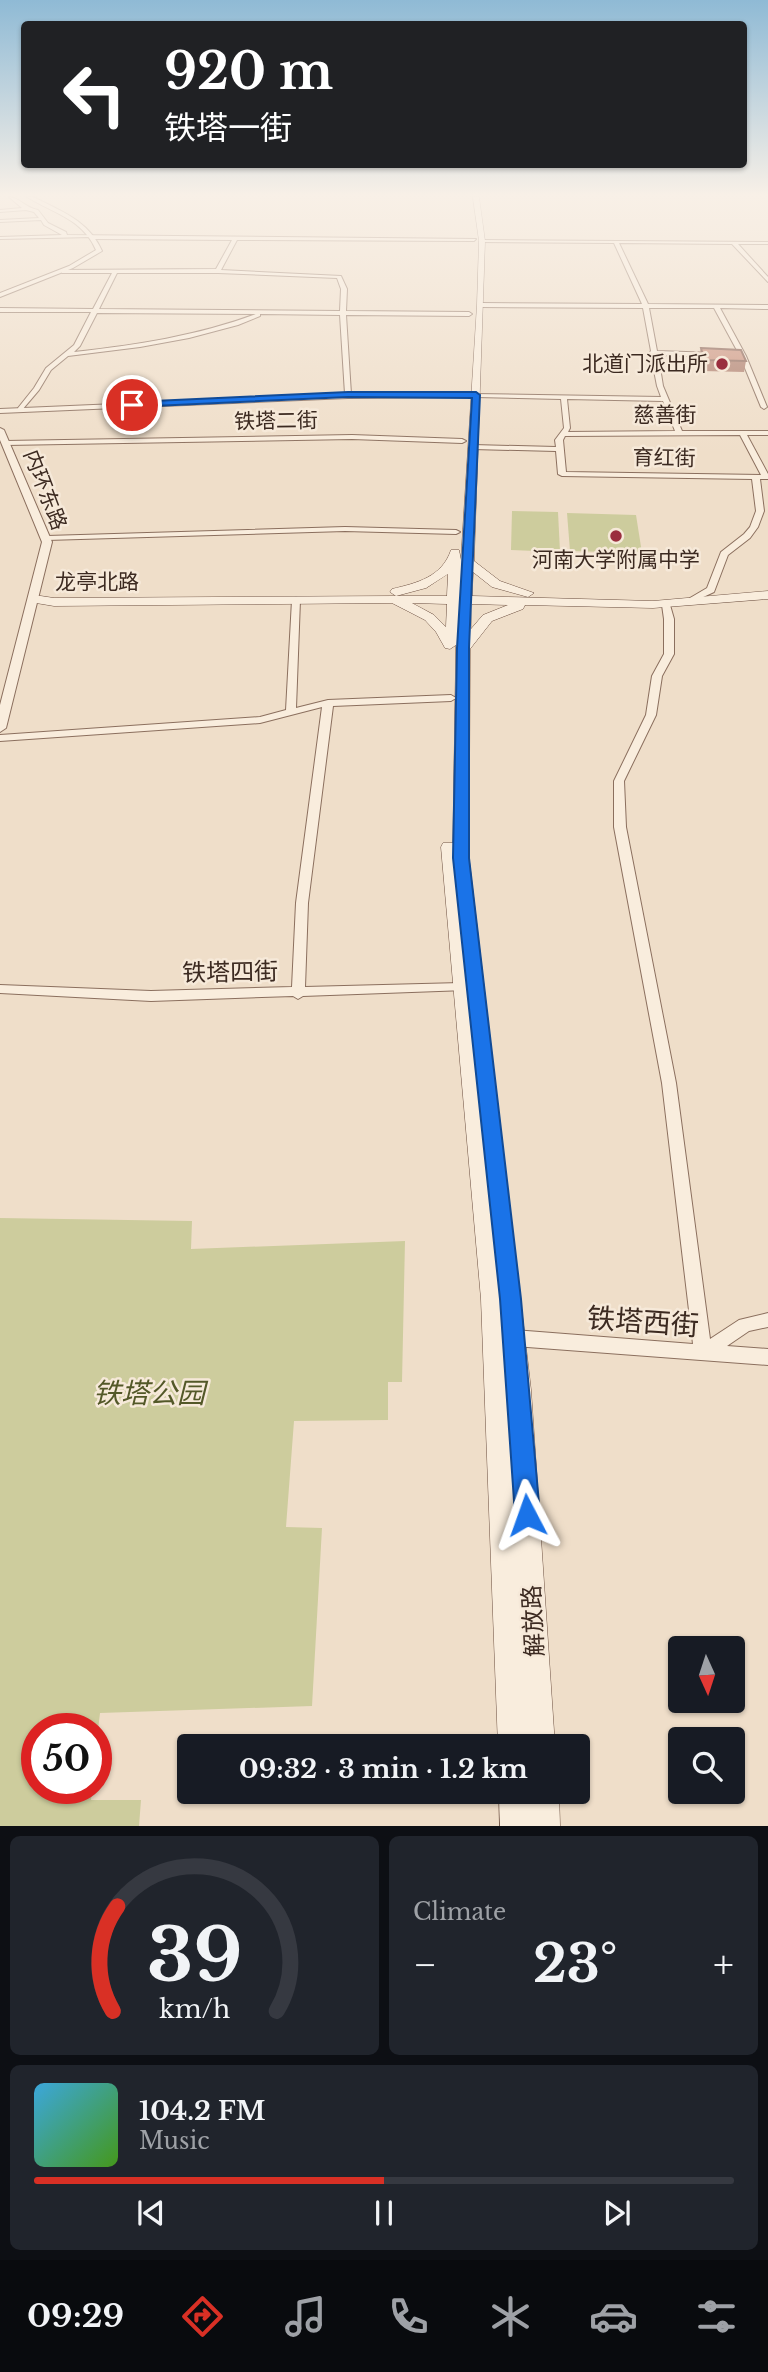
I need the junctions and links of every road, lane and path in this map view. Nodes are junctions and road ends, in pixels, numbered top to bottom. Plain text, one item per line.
1 (33, 282) edge
2 (110, 282) edge
3 (343, 282) edge
4 (476, 282) edge
5 (634, 282) edge
6 (0, 295) edge
7 (646, 307) junction
8 (716, 307) junction
9 (768, 307) edge
10 (475, 309) junction
11 (0, 310) edge
12 (96, 311) junction
13 (265, 312) junction
14 (343, 313) junction
15 (652, 353) junction
16 (68, 354) junction
17 (717, 355) edge
18 (730, 355) edge
19 (743, 356) junction
20 (348, 394) junction
21 (468, 395) junction
22 (564, 397) junction
23 (664, 399) junction
24 (764, 407) dead end
25 (20, 408) junction
26 (0, 410) edge
27 (0, 430) edge
28 (742, 432) junction
29 (680, 433) junction
30 (768, 433) edge
31 (563, 434) junction
32 (6, 443) junction
33 (467, 444) junction
34 (559, 449) junction
35 (764, 477) edge
36 (456, 532) junction
37 (47, 538) junction
38 (460, 560) junction
39 (768, 589) edge
40 (768, 595) edge
41 (383, 596) junction
42 (459, 596) junction
43 (694, 598) junction
44 (34, 599) junction
45 (296, 600) junction
46 (552, 600) junction
47 (666, 605) junction
48 (457, 648) junction
49 (451, 698) junction
50 (328, 703) junction
51 (291, 713) junction
52 (0, 726) edge
53 (0, 738) edge
54 (461, 988) junction
55 (0, 989) edge
56 (298, 993) junction
57 (768, 1320) edge
58 (514, 1338) junction
59 (703, 1353) junction
60 (768, 1357) edge
61 (512, 1734) edge
62 (539, 1734) edge
63 (515, 1804) edge
64 (543, 1804) edge
65 (516, 1826) edge
66 (544, 1826) edge

1 - 6 street
2 - 12 street
3 - 14 street
4 - 10 main road, 解放路
5 - 7 street
7 - 8 street
7 - 10 street
7 - 15 street
8 - 9 street
8 - 19 street
10 - 14 street
10 - 21 main road, 解放路
11 - 12 street
12 - 13 street
12 - 16 street
13 - 14 street
13 - 16 street
14 - 20 street
15 - 17 street
15 - 23 street
16 - 25 street
18 - 19 street
19 - 24 street
20 - 21 street
20 - 25 street
21 - 22 street
21 - 26 street
21 - 33 main road, 解放路
22 - 23 street
22 - 31 street
23 - 29 street
25 - 26 street
27 - 32 street, 内环东路
28 - 29 street, 慈善街
28 - 30 street, 慈善街
28 - 35 street
29 - 31 street, 慈善街
31 - 34 street
32 - 33 street, 铁塔二街
32 - 37 street, 内环东路
33 - 34 street, 铁塔二街
33 - 36 main road, 解放路
33 - 38 main road, 解放路
34 - 35 street, 育红街
35 - 43 street
36 - 37 street
36 - 38 main road, 解放路
37 - 44 street, 内环东路
38 - 41 main road
38 - 42 main road, 解放路
38 - 46 main road
39 - 43 main road, 龙亭北路
40 - 47 main road, 龙亭北路
41 - 42 main road, 龙亭北路
41 - 44 main road, 龙亭北路
41 - 45 main road, 龙亭北路
41 - 48 main road
42 - 46 main road, 龙亭北路
42 - 48 main road, 解放路
43 - 46 main road, 龙亭北路
44 - 45 main road, 龙亭北路
44 - 52 street, 内环东路
45 - 51 street
46 - 47 main road, 龙亭北路
46 - 48 main road
47 - 59 street
48 - 49 main road, 解放路
48 - 58 main road, 解放路
49 - 50 street
49 - 54 main road, 解放路
50 - 51 street
50 - 56 street
51 - 53 street
54 - 56 street, 铁塔四街
54 - 61 main road, 解放路
55 - 56 street, 铁塔四街
57 - 59 street
58 - 59 street, 铁塔西街
58 - 62 main road, 解放路
59 - 60 street, 铁塔西街
63 - 65 main road
64 - 66 main road

